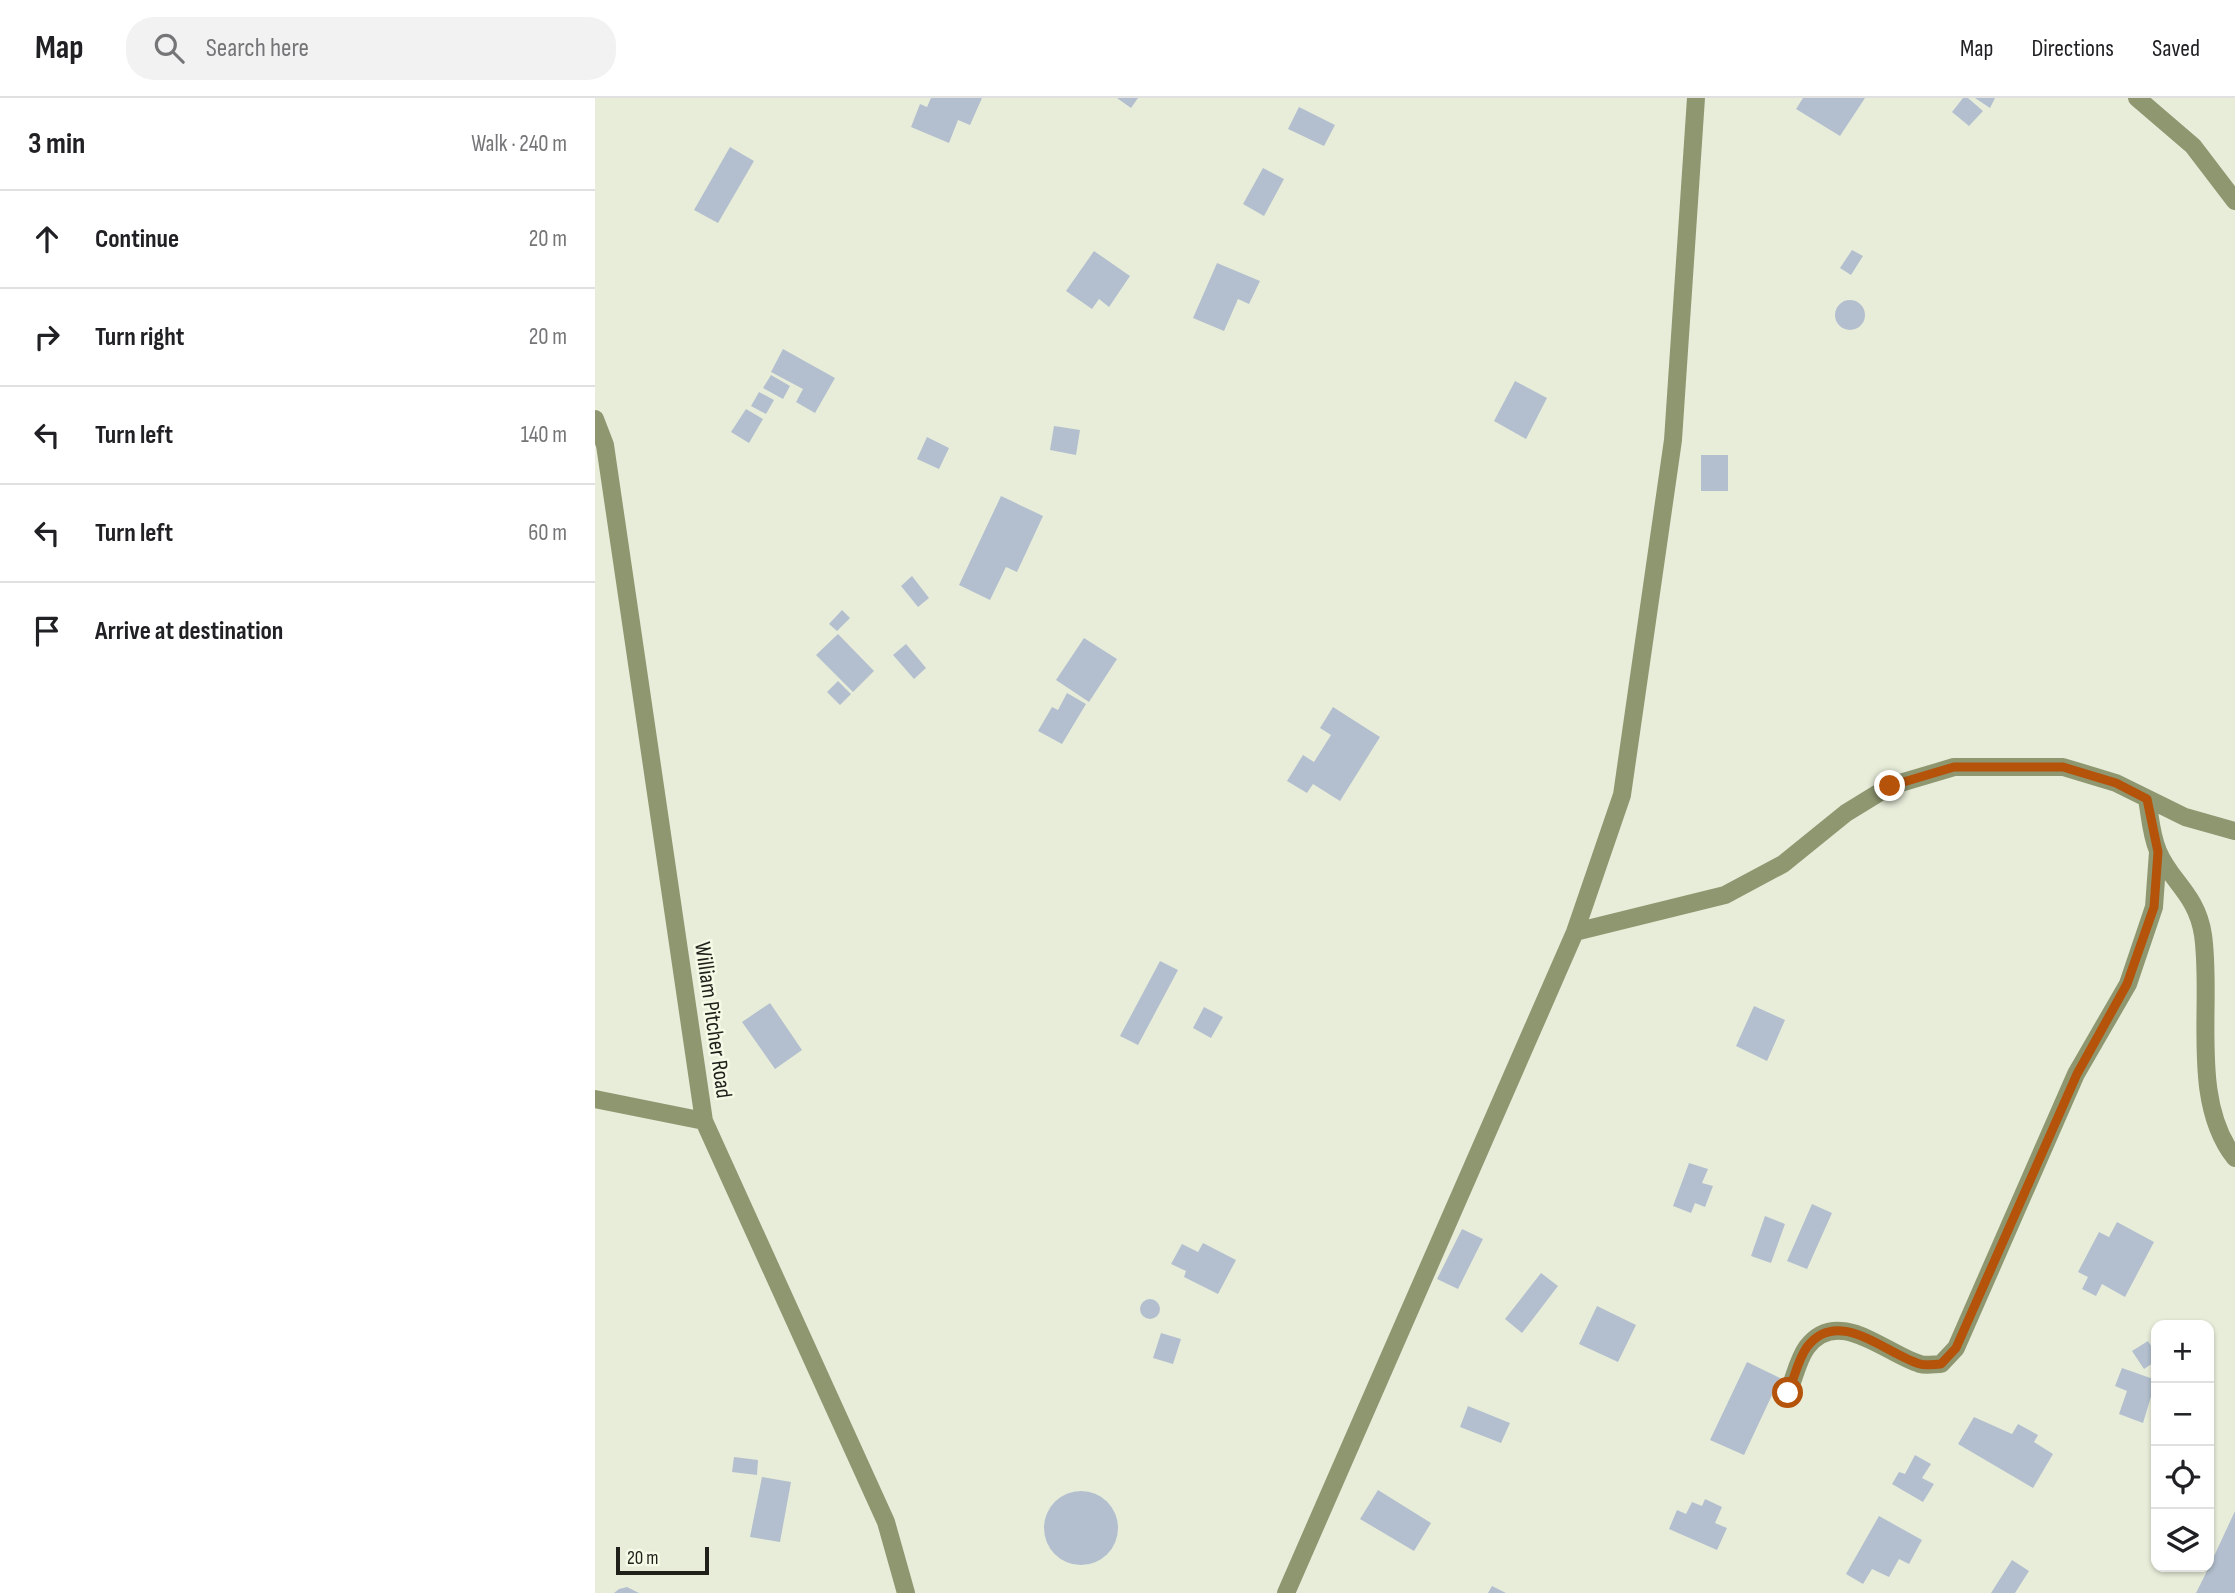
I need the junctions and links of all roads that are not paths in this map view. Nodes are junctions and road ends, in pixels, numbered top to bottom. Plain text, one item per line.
1 (1696, 98) edge
2 (2137, 98) edge
3 (2235, 201) edge
4 (595, 419) edge
5 (2147, 799) junction
6 (2235, 831) edge
7 (2158, 852) junction
8 (1575, 932) junction
9 (595, 1099) edge
10 (704, 1121) junction
11 (2235, 1158) edge
12 (1788, 1393) dead end
13 (906, 1593) edge
14 (1286, 1593) edge

1 - 8 street
2 - 3 street
4 - 10 street, William Pitcher Road
5 - 6 street
5 - 7 street
5 - 8 street
7 - 11 street
7 - 12 street
8 - 14 street
9 - 10 street
10 - 13 street, William Pitcher Road

